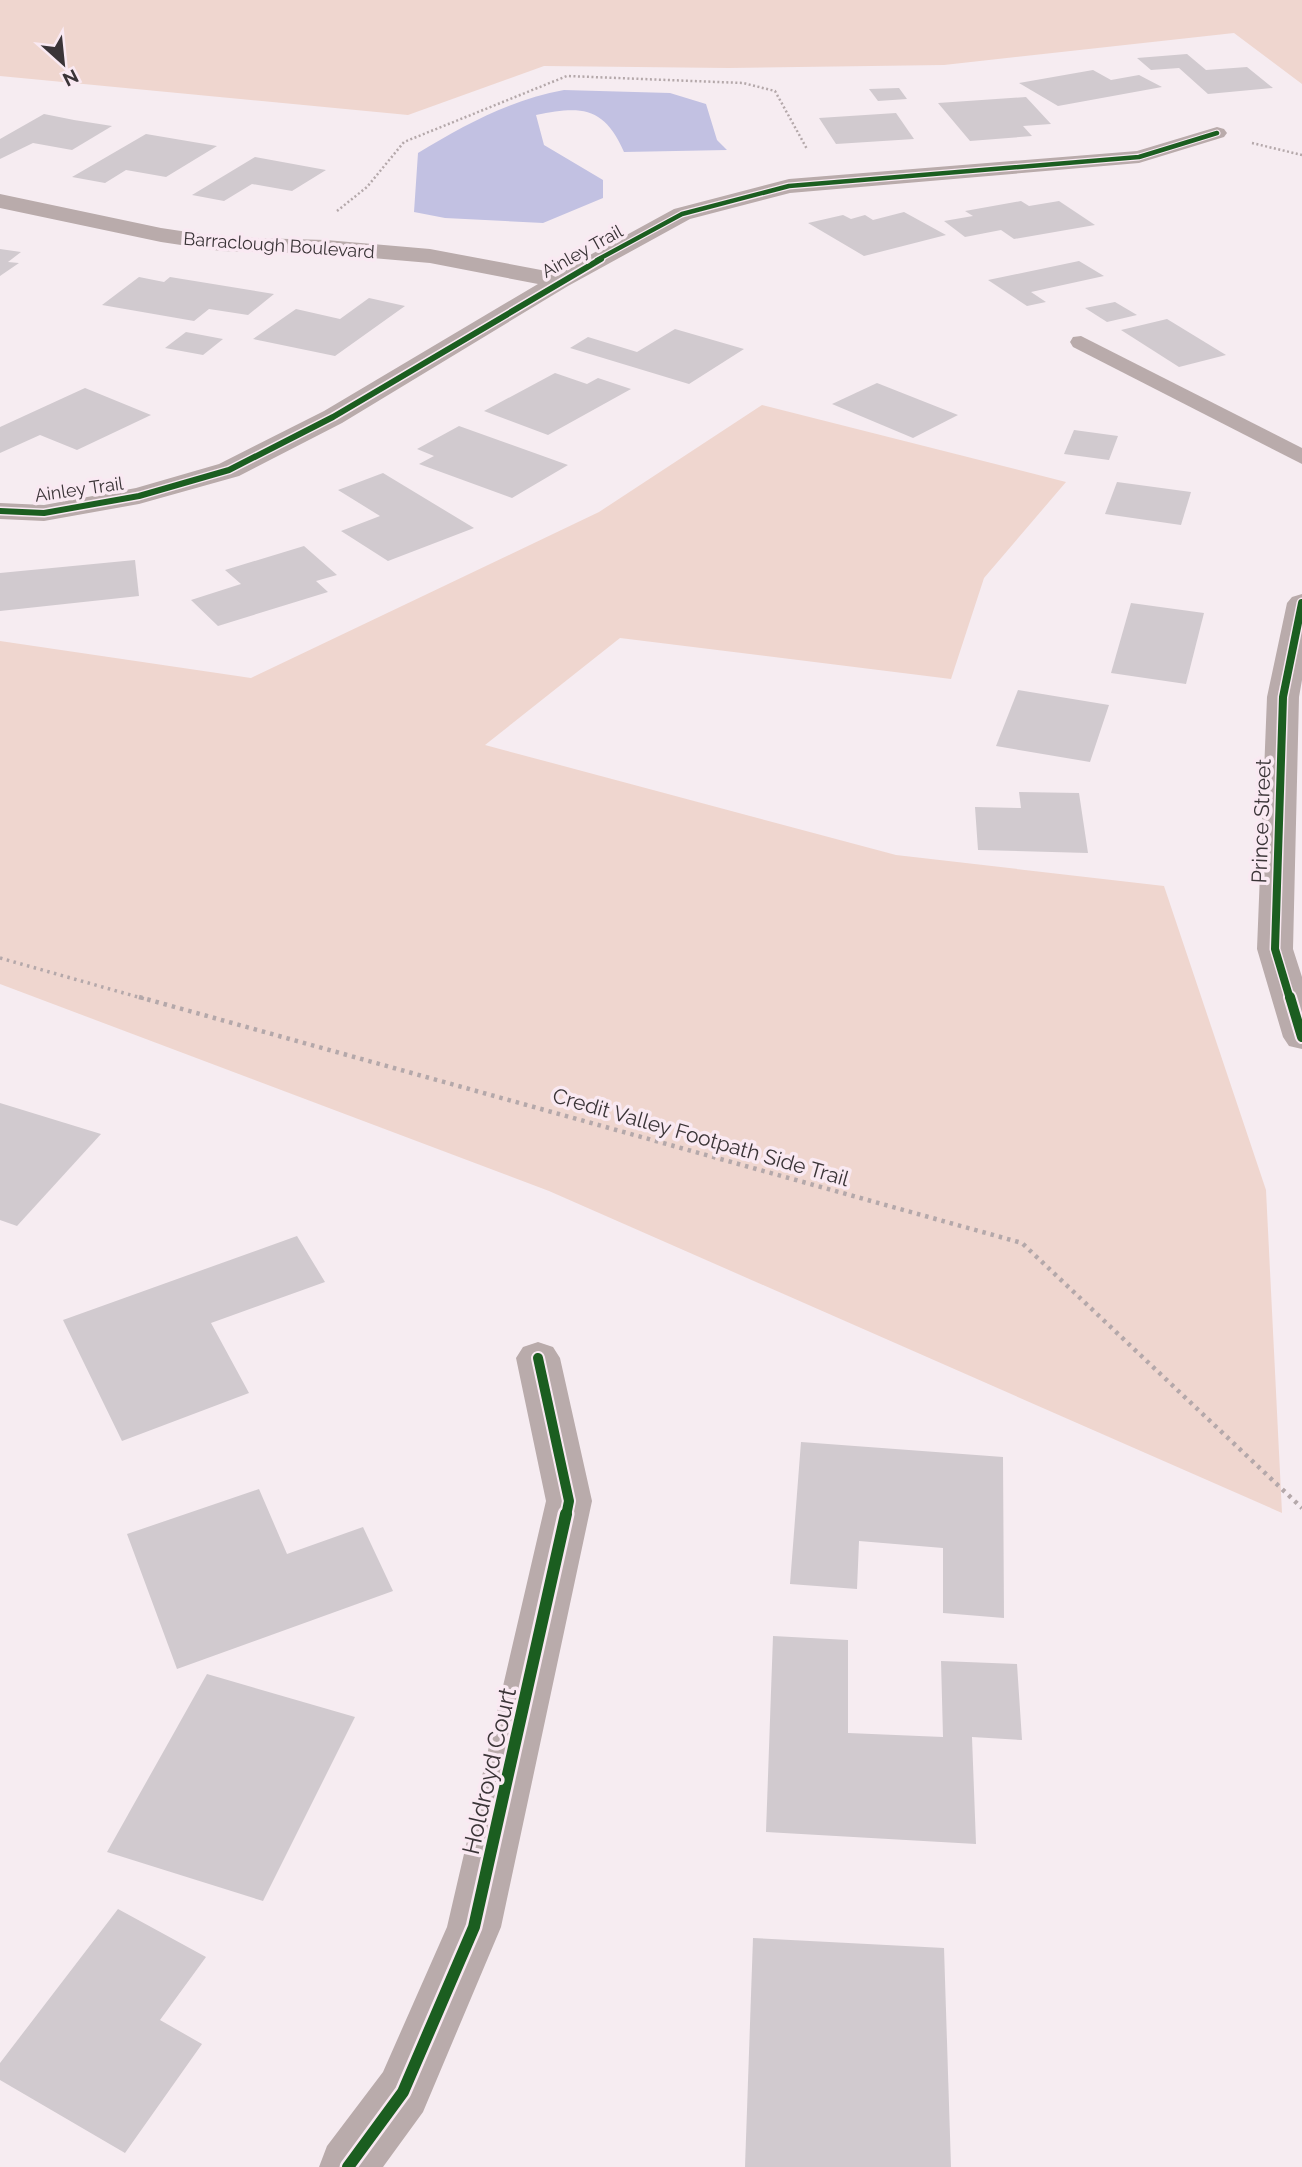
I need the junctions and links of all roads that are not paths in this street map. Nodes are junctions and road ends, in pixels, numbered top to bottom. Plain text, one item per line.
1 (1217, 133) road end
2 (0, 201) edge
3 (560, 281) junction
4 (1082, 342) dead end
5 (1302, 457) edge
6 (0, 511) edge
7 (1302, 603) edge
8 (1302, 1037) edge
9 (538, 1358) dead end
10 (348, 2167) edge

1 - 3 street, Ainley Trail
2 - 3 street, Barraclough Boulevard
3 - 6 street, Ainley Trail
4 - 5 lane
7 - 8 street, Prince Street
9 - 10 street, Holdroyd Court

